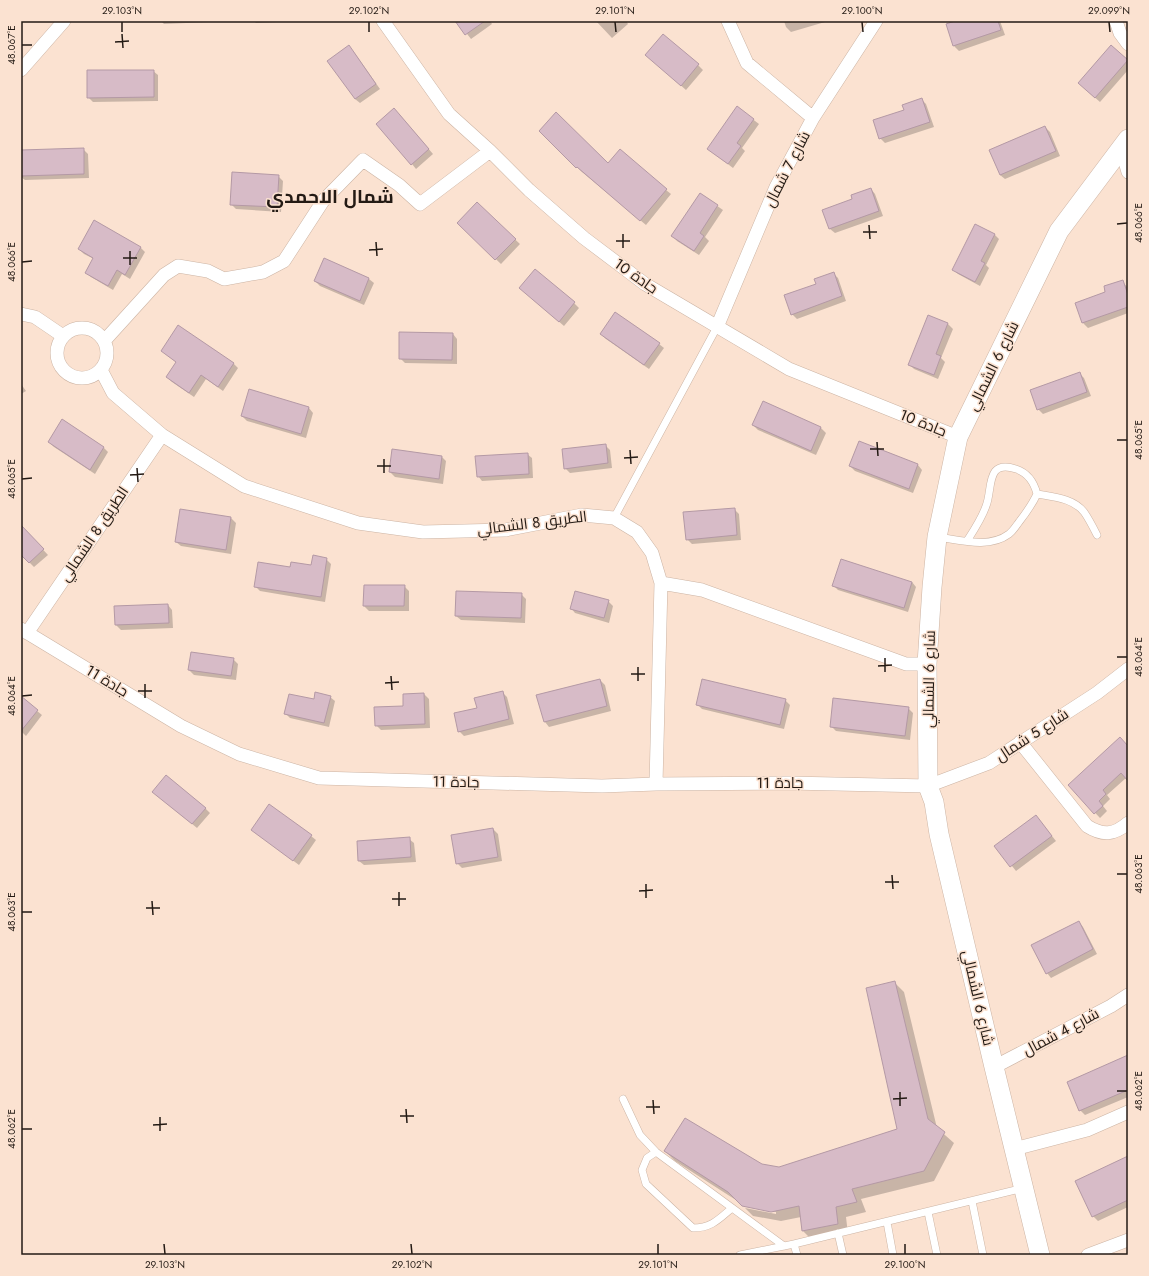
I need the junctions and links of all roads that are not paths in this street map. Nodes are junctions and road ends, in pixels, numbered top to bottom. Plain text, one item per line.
1 (64, 21) edge
2 (383, 21) edge
3 (728, 21) edge
4 (876, 21) edge
5 (1116, 21) edge
6 (1128, 44) edge
7 (21, 70) edge
8 (813, 118) junction
9 (1125, 144) edge
10 (490, 151) junction
11 (1128, 172) edge
12 (21, 314) edge
13 (717, 327) junction
14 (63, 336) junction
15 (105, 340) junction
16 (101, 370) junction
17 (162, 434) junction
18 (958, 437) junction
19 (1037, 494) junction
20 (614, 518) junction
21 (1097, 535) dead end
22 (937, 537) junction
23 (968, 541) junction
24 (661, 583) junction
25 (24, 631) edge
26 (927, 664) junction
27 (1128, 669) edge
28 (1020, 742) junction
29 (656, 784) junction
30 (928, 786) junction
31 (1128, 823) edge
32 (1128, 995) edge
33 (994, 1067) junction
34 (623, 1099) dead end
35 (1128, 1112) edge
36 (1014, 1149) junction
37 (656, 1152) junction
38 (1024, 1188) junction
39 (972, 1201) junction
40 (732, 1208) junction
41 (928, 1212) junction
42 (886, 1222) junction
43 (838, 1233) junction
44 (1128, 1240) edge
45 (794, 1244) junction
46 (784, 1246) junction
47 (740, 1255) edge
48 (797, 1255) edge
49 (843, 1255) edge
50 (893, 1255) edge
51 (937, 1255) edge
52 (983, 1255) edge
53 (1040, 1255) edge
54 (1088, 1255) edge

1 - 7 street
2 - 10 street, جادة 10
3 - 8 street
4 - 8 street, شارع 7 شمال
5 - 6 street
8 - 13 street, شارع 7 شمال
9 - 11 street
9 - 18 street, شارع 6 الشمالي
10 - 13 street, جادة 10
10 - 15 street
12 - 14 street
13 - 18 street, جادة 10
13 - 20 lane
14 - 15 street
14 - 16 street
15 - 16 street
16 - 17 street, الطريق 8 الشمالي
17 - 20 street, الطريق 8 الشمالي
17 - 25 street, الطريق 8 الشمالي
18 - 22 street, شارع 6 الشمالي
19 - 21 lane
19 - 23 lane
19 - 23 lane
20 - 24 street, الطريق 8 الشمالي
22 - 23 lane
22 - 26 street, شارع 6 الشمالي
24 - 26 street
24 - 29 street, الطريق 8 الشمالي
25 - 29 street, جادة 11
26 - 30 street, شارع 6 الشمالي
27 - 28 street, شارع 5 شمال
28 - 30 street, شارع 5 شمال
28 - 31 street
29 - 30 street, جادة 11
30 - 33 street, شارع 6 الشمالي
32 - 33 street, شارع 4 شمال
33 - 36 street, شارع 6 الشمالي
34 - 37 lane
35 - 36 street
36 - 38 street, شارع 6 الشمالي
37 - 40 lane
37 - 40 lane
38 - 39 lane
38 - 53 street, شارع 6 الشمالي
39 - 41 lane
39 - 52 lane
40 - 46 lane
41 - 42 lane
41 - 51 lane
42 - 43 lane
42 - 50 lane
43 - 45 lane
43 - 49 lane
44 - 54 street
45 - 46 lane
45 - 48 lane
46 - 47 lane

